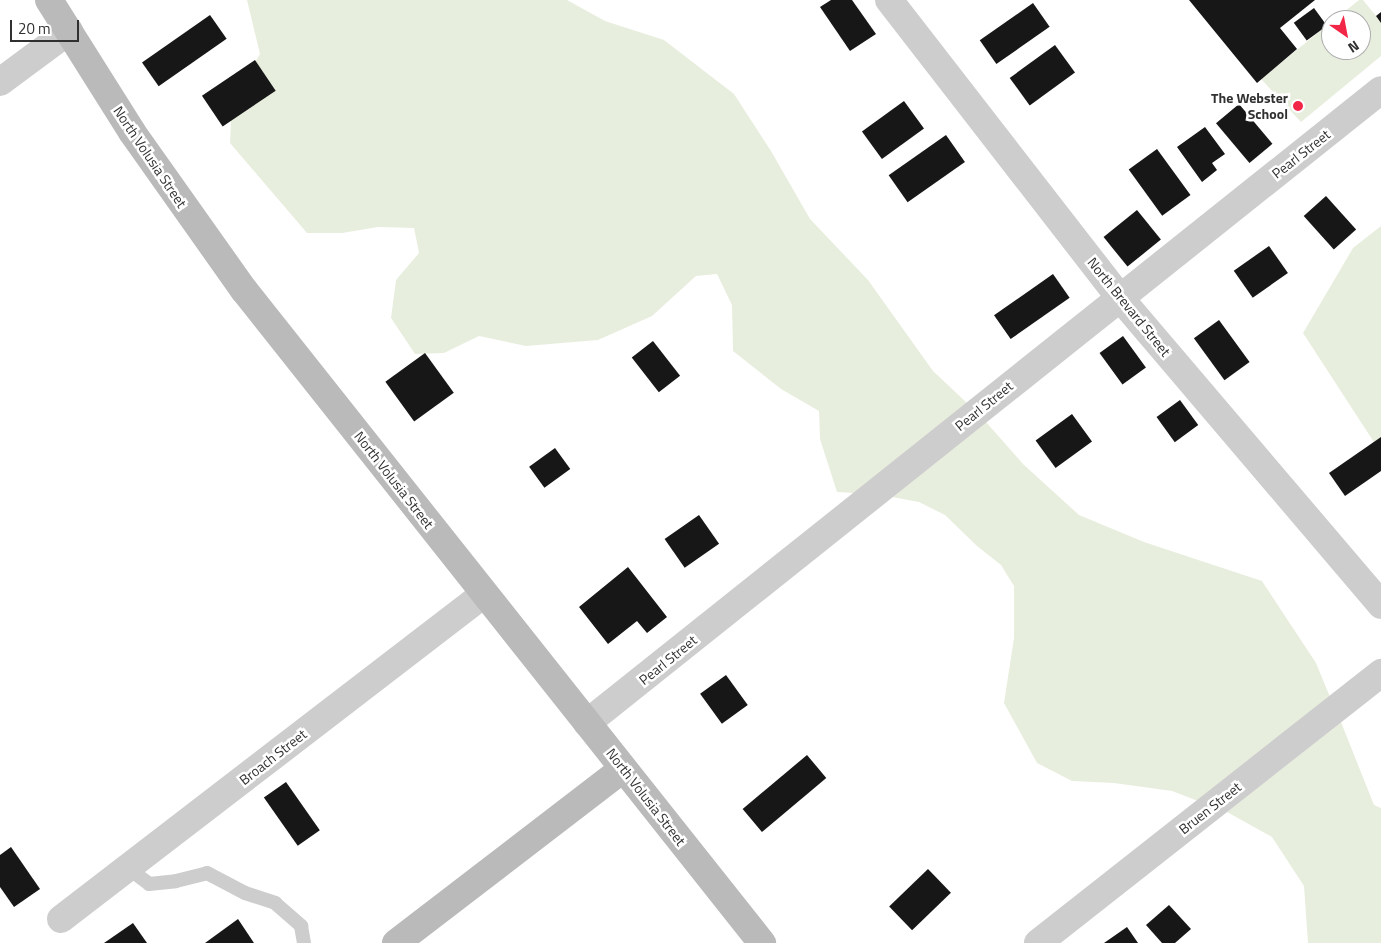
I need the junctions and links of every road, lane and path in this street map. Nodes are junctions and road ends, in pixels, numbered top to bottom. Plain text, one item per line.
1 (49, 0) edge
2 (889, 0) edge
3 (69, 32) junction
4 (0, 82) edge
5 (1381, 90) edge
6 (1120, 298) junction
7 (484, 594) junction
8 (1381, 605) edge
9 (1381, 673) edge
10 (587, 723) junction
11 (623, 769) junction
12 (128, 868) junction
13 (61, 919) dead end
14 (304, 943) edge
15 (396, 943) edge
16 (762, 943) edge
17 (1038, 943) edge

1 - 3 main road, North Volusia Street
2 - 6 street, North Brevard Street
3 - 4 street
3 - 7 main road, North Volusia Street
5 - 6 street, Pearl Street
6 - 8 street, North Brevard Street
6 - 10 street, Pearl Street
7 - 10 main road, North Volusia Street
7 - 12 street, Broach Street
9 - 17 street, Bruen Street
10 - 11 main road, North Volusia Street
11 - 15 main road
11 - 16 main road, North Volusia Street
12 - 13 street, Broach Street
12 - 14 lane

